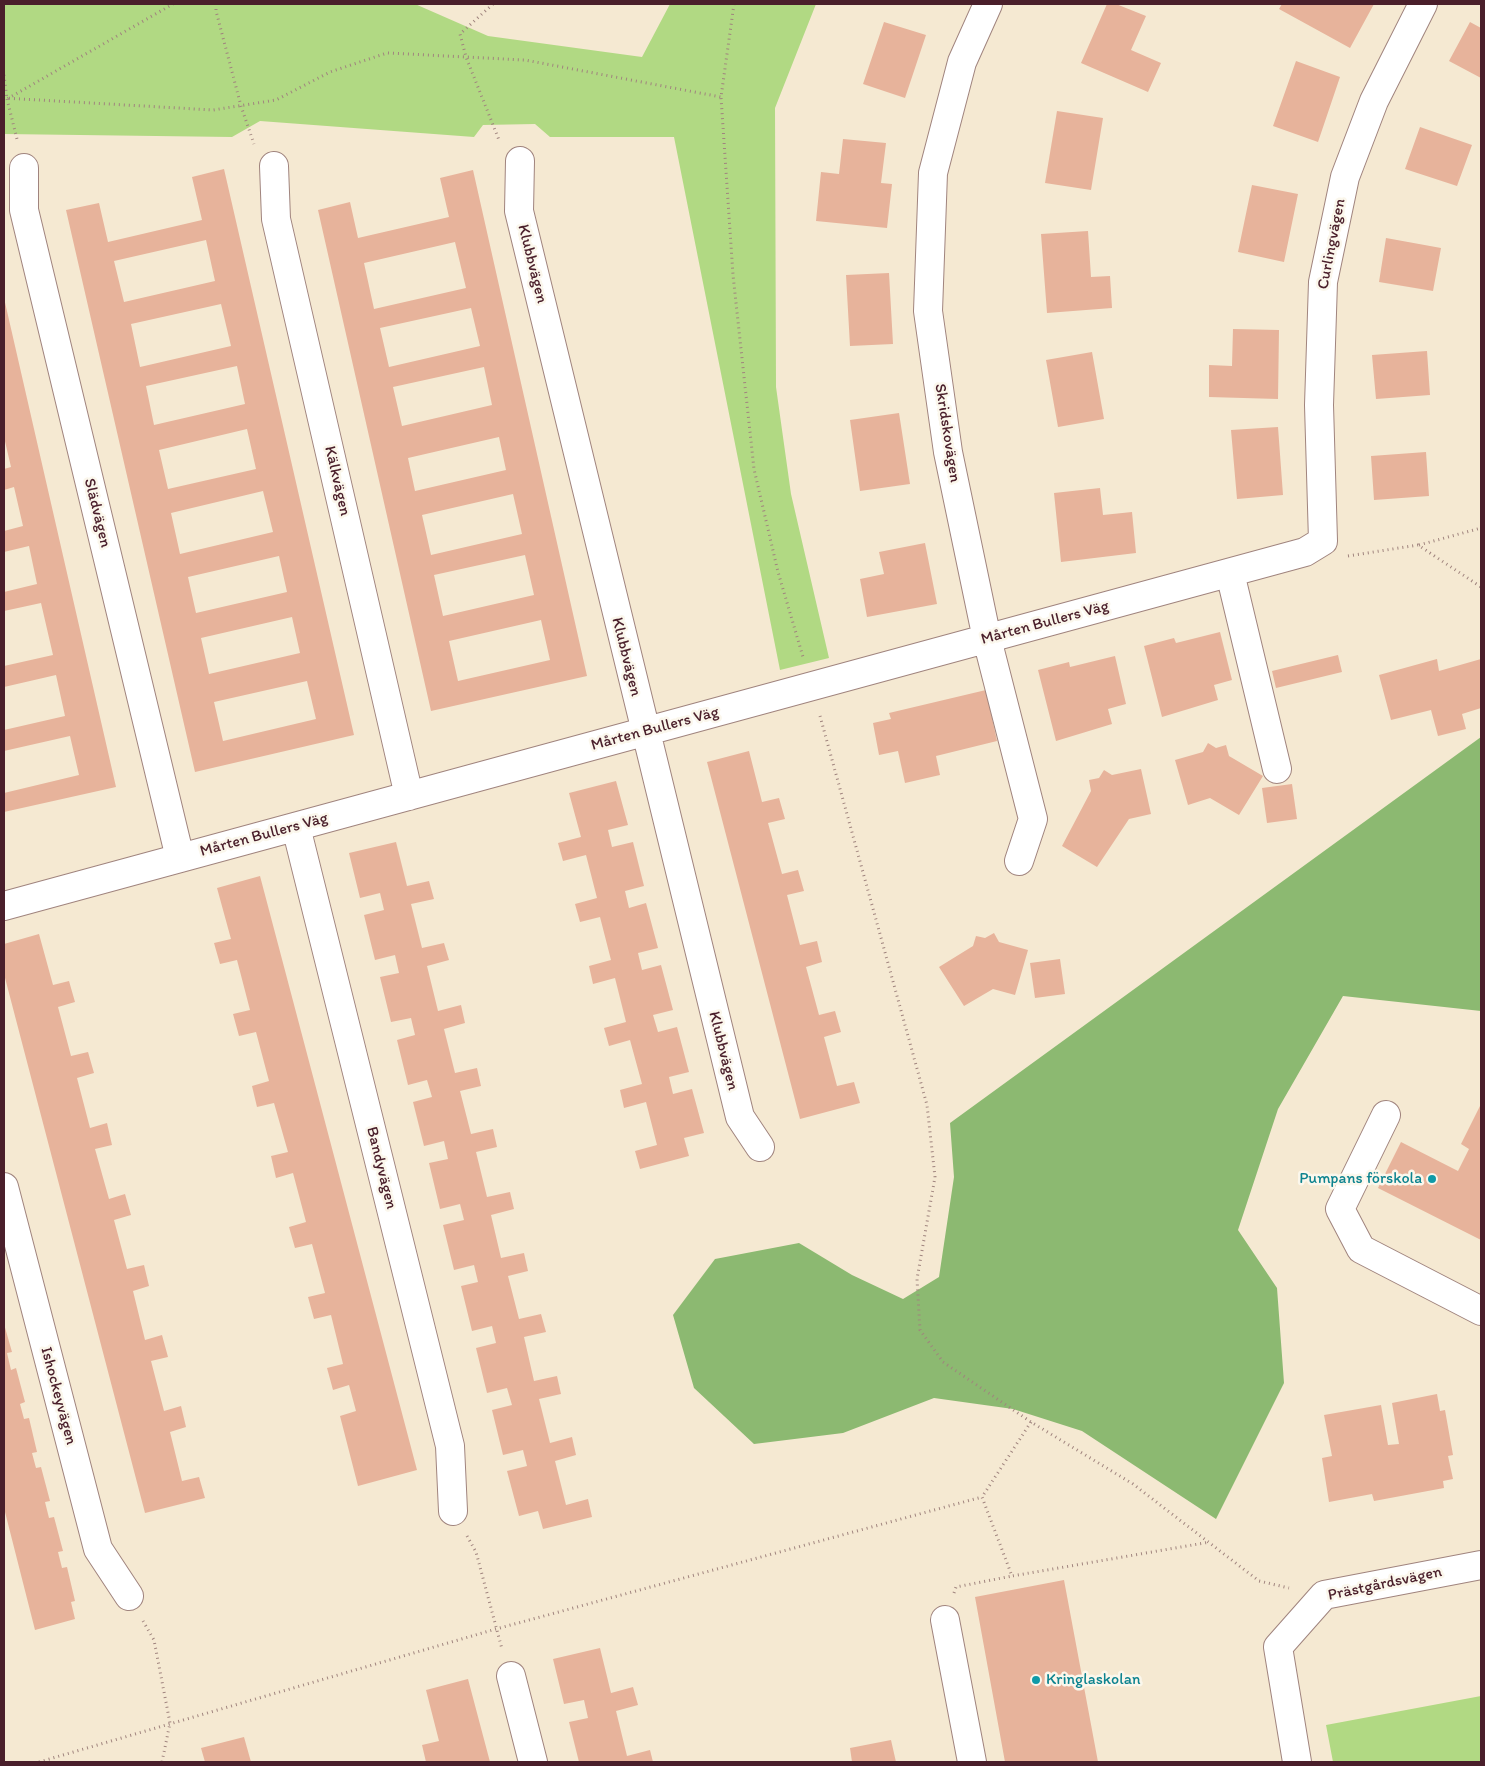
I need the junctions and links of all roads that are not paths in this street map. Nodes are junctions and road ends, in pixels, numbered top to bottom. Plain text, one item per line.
1 (988, 4) edge
2 (1423, 4) edge
3 (520, 161) road end
4 (274, 166) road end
5 (24, 168) road end
6 (1314, 547) joint
7 (1230, 573) junction
8 (987, 639) junction
9 (644, 732) junction
10 (1277, 769) dead end
11 (410, 796) junction
12 (296, 827) junction
13 (180, 858) junction
14 (1019, 861) dead end
15 (4, 906) edge
16 (1386, 1115) dead end
17 (760, 1147) dead end
18 (4, 1187) edge
19 (1481, 1311) edge
20 (453, 1511) road end
21 (1481, 1565) edge
22 (129, 1596) road end
23 (945, 1620) road end
24 (511, 1676) road end
25 (533, 1762) edge
26 (972, 1762) edge
27 (1296, 1762) edge

1 - 8 street, Skridskovägen
2 - 6 street, Curlingvägen
3 - 9 street, Klubbvägen
4 - 11 street, Kälkvägen
5 - 13 street, Slädvägen
6 - 7 street, Mårten Bullers Väg
7 - 8 street, Mårten Bullers Väg
7 - 10 street
8 - 9 street, Mårten Bullers Väg
8 - 14 street, Skridskovägen
9 - 11 street, Mårten Bullers Väg
9 - 17 street, Klubbvägen
11 - 12 street, Mårten Bullers Väg
12 - 13 street, Mårten Bullers Väg
12 - 20 street, Bandyvägen
13 - 15 street, Mårten Bullers Väg
16 - 19 street
18 - 22 street, Ishockeyvägen
21 - 27 street, Prästgårdsvägen
23 - 26 street
24 - 25 street

